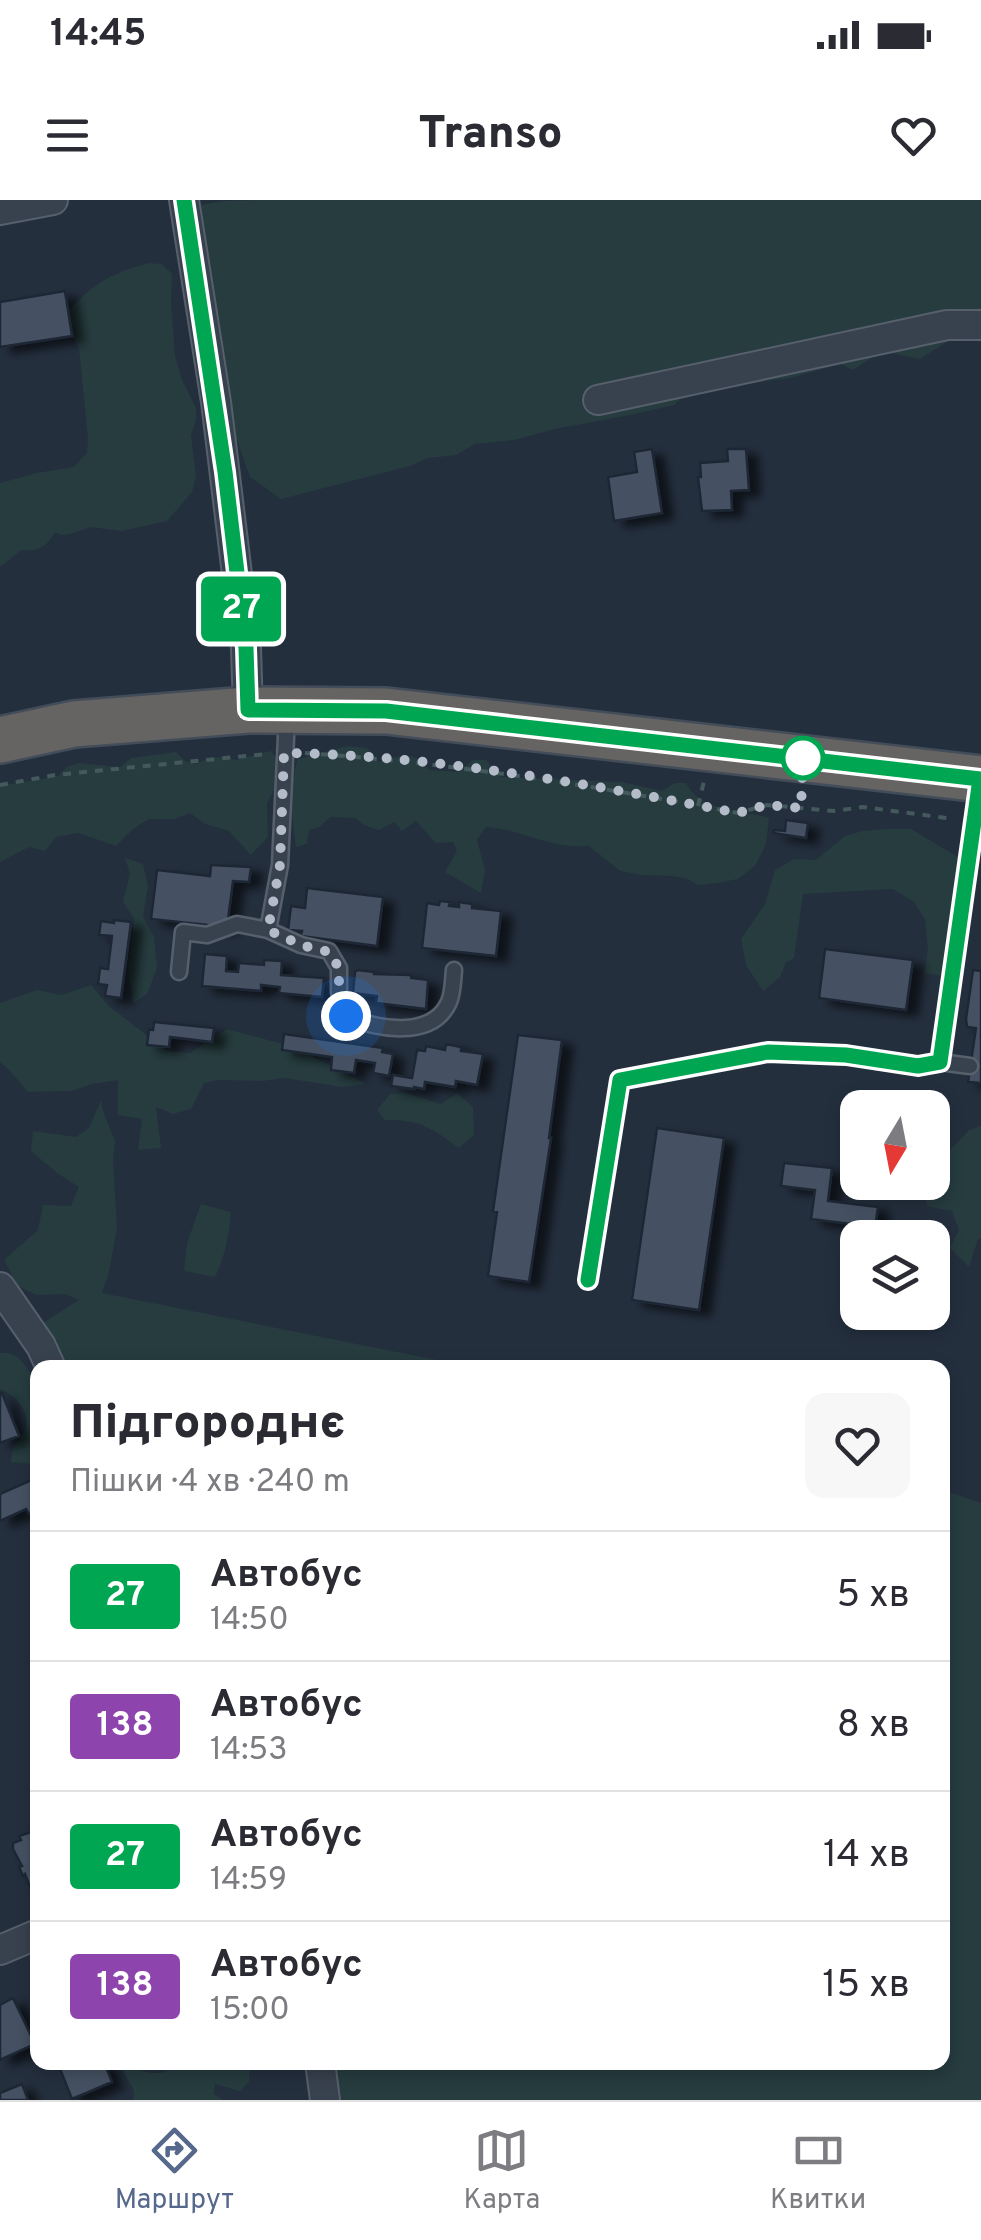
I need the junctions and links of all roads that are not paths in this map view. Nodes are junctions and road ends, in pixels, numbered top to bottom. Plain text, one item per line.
1 (53, 200) edge
2 (184, 200) edge
3 (0, 210) edge
4 (981, 325) edge
5 (598, 400) dead end
6 (273, 724) junction
7 (0, 740) edge
8 (979, 801) edge
9 (268, 930) junction
10 (454, 970) dead end
11 (179, 972) dead end
12 (940, 1062) junction
13 (970, 1066) dead end
14 (588, 1280) dead end
15 (0, 1288) edge
16 (11, 1324) edge
17 (47, 1360) edge
18 (30, 1937) edge
19 (0, 1950) edge
20 (321, 2070) edge
21 (325, 2100) edge

1 - 3 street
2 - 6 street
4 - 5 street
6 - 7 highway
6 - 8 highway
6 - 9 lane
8 - 12 lane
9 - 10 lane
9 - 11 lane
12 - 13 lane
12 - 14 lane
15 - 16 street
16 - 17 street
18 - 19 street
20 - 21 street

